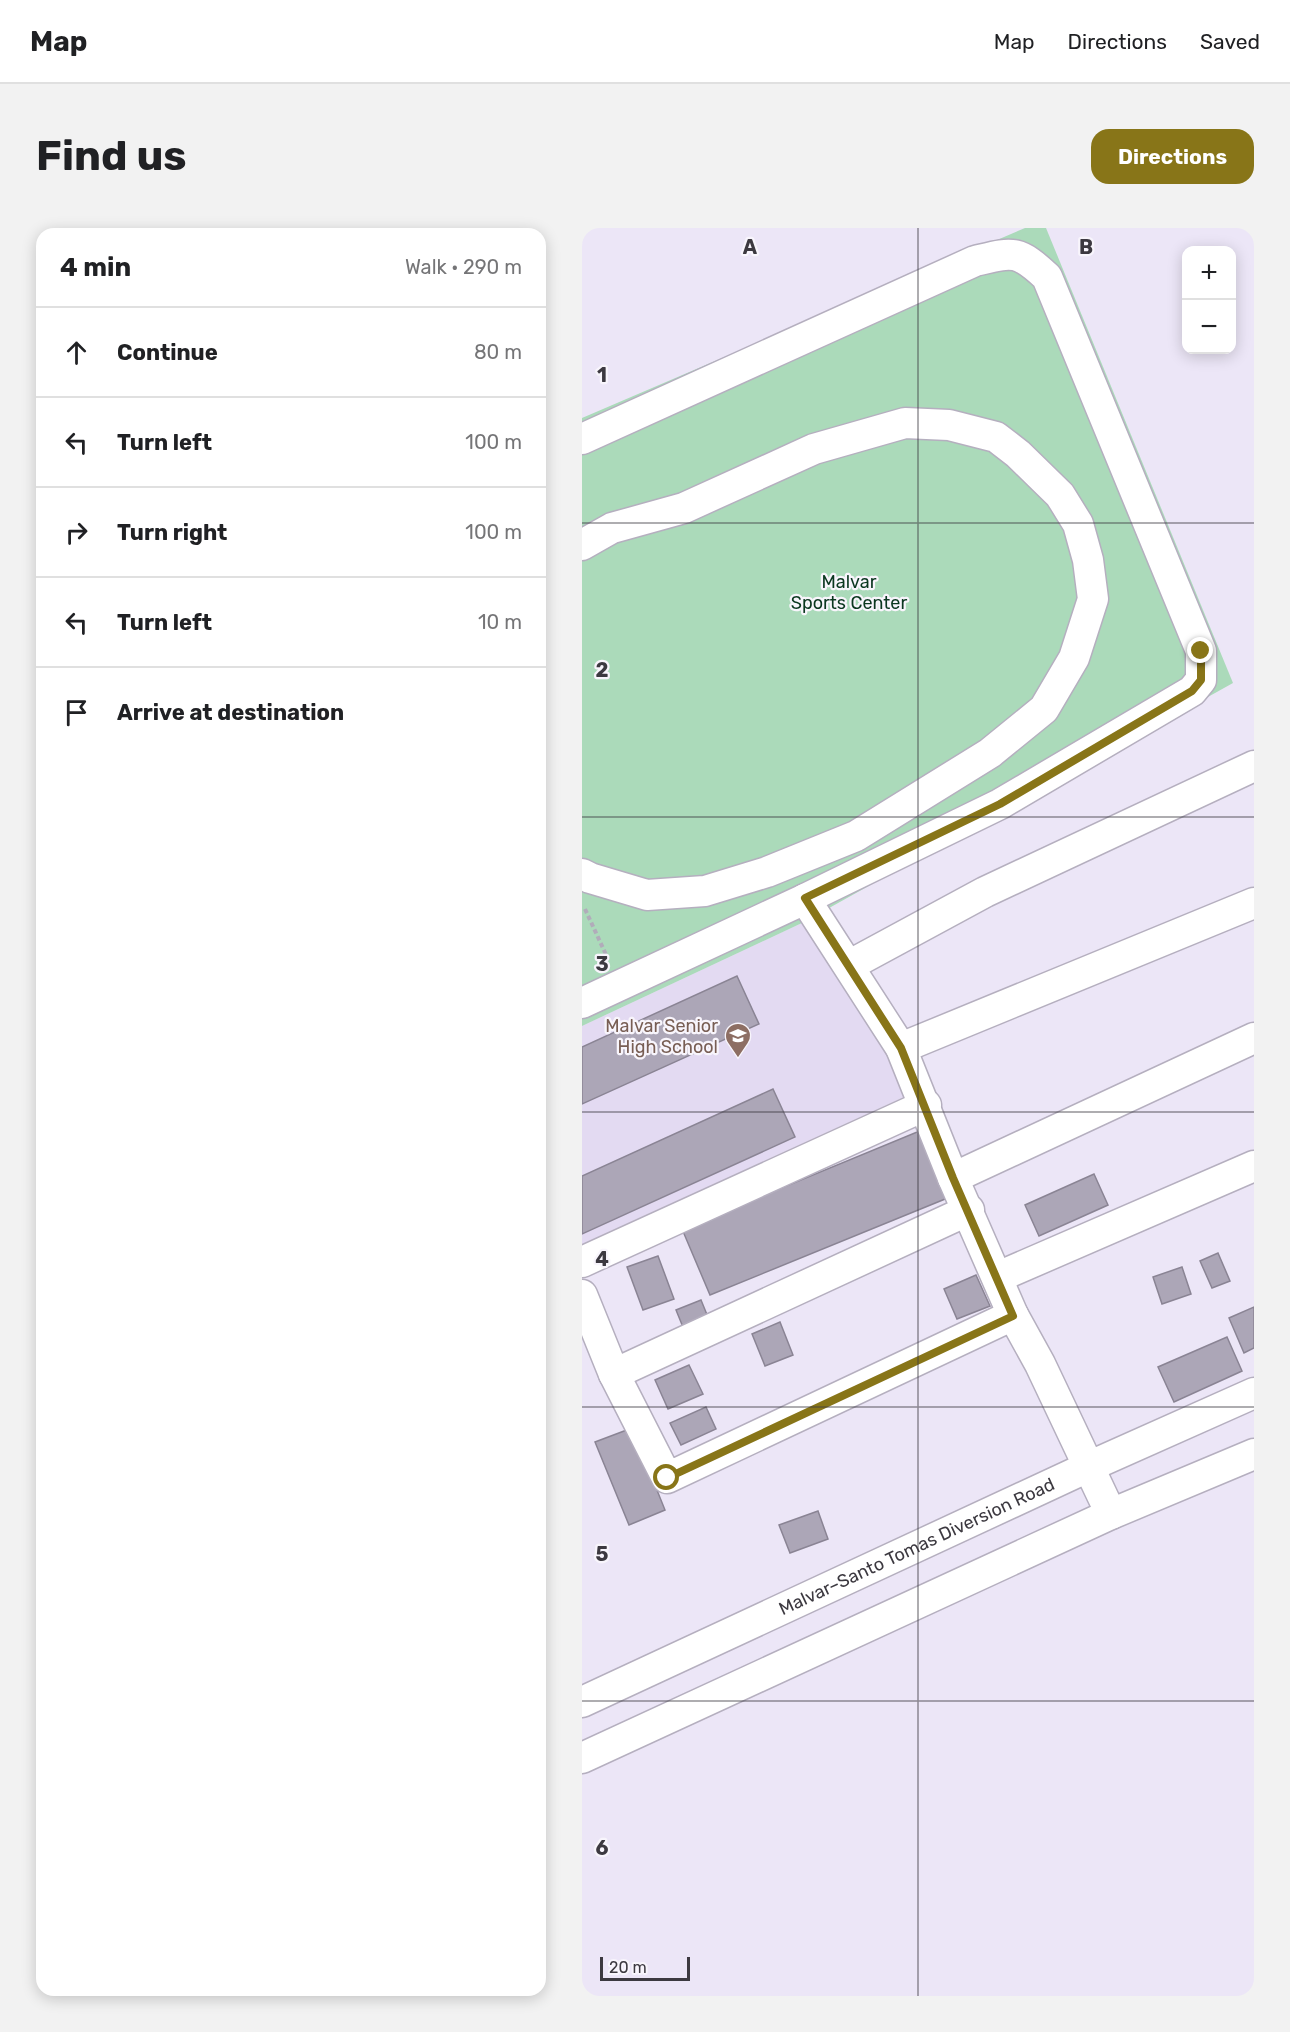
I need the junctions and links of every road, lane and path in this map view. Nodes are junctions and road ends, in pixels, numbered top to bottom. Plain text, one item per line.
1 (582, 439) edge
2 (582, 545) edge
3 (1254, 766) edge
4 (582, 874) edge
5 (805, 898) junction
6 (582, 903) edge
7 (1254, 903) edge
8 (850, 965) junction
9 (619, 985) junction
10 (582, 1003) edge
11 (1254, 1038) edge
12 (901, 1048) junction
13 (926, 1105) junction
14 (1254, 1166) edge
15 (953, 1178) junction
16 (969, 1210) junction
17 (582, 1262) edge
18 (998, 1277) junction
19 (582, 1295) edge
20 (1013, 1316) junction
21 (615, 1374) junction
22 (1254, 1393) edge
23 (1254, 1454) edge
24 (1088, 1467) junction
25 (1111, 1514) junction
26 (582, 1702) edge
27 (582, 1758) edge

1 - 5 street
2 - 4 street
3 - 8 street
5 - 8 street
5 - 9 street
6 - 9 path
7 - 12 street
8 - 12 street
9 - 10 street
11 - 15 street
12 - 13 street
13 - 15 street
13 - 17 street
14 - 18 street
15 - 16 street
16 - 18 street
16 - 21 street
18 - 20 street
19 - 21 street
20 - 21 street
20 - 24 street
22 - 24 street, Malvar–Santo Tomas Diversion Road
23 - 25 street
24 - 25 street
24 - 26 street, Malvar–Santo Tomas Diversion Road
25 - 27 street

